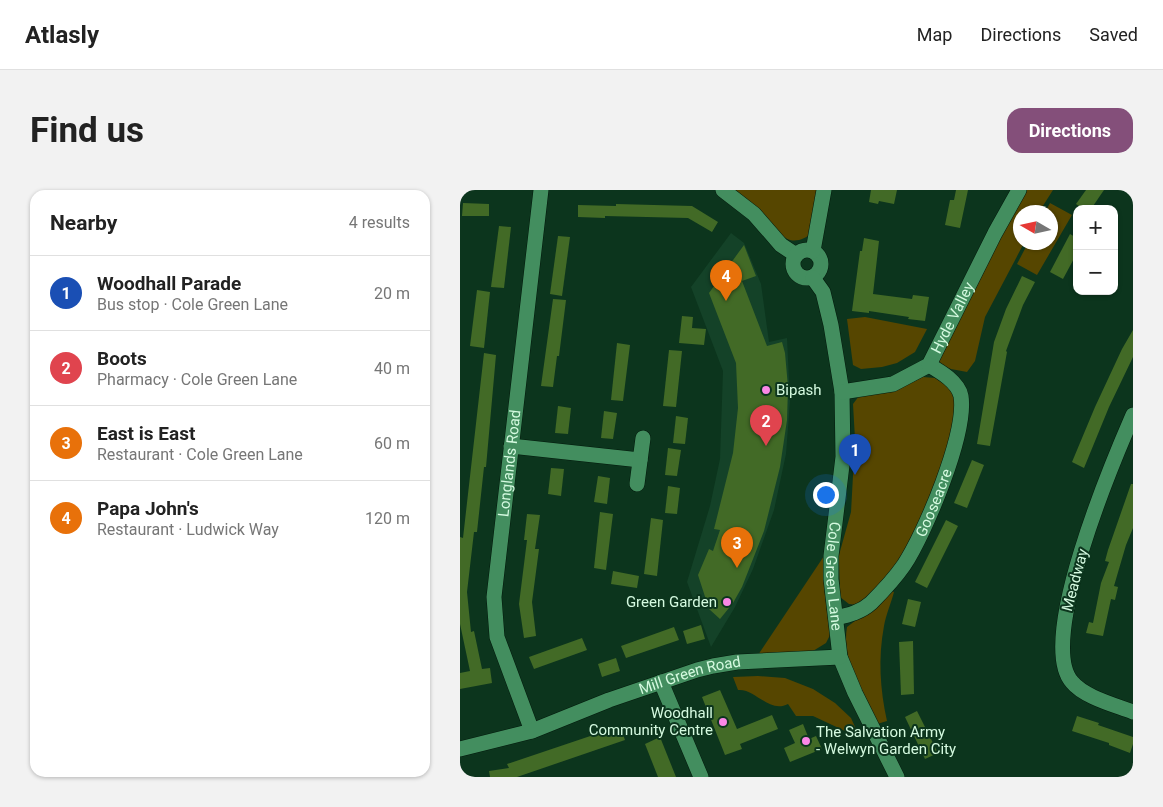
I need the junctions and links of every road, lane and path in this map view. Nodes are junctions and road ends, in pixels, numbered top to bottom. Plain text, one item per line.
1 (541, 190) edge
2 (723, 190) edge
3 (824, 190) edge
4 (1019, 190) edge
5 (813, 251) junction
6 (796, 255) junction
7 (813, 278) junction
8 (929, 365) junction
9 (842, 392) junction
10 (1133, 415) edge
11 (643, 438) dead end
12 (511, 446) junction
13 (640, 460) junction
14 (637, 484) dead end
15 (836, 618) junction
16 (840, 656) junction
17 (661, 682) junction
18 (1133, 712) edge
19 (532, 731) junction
20 (460, 749) edge
21 (701, 777) edge
22 (897, 777) edge

1 - 12 street, Longlands Road
2 - 6 street
3 - 5 street
4 - 8 street, Hyde Valley
5 - 6 street
5 - 7 street
6 - 7 street
7 - 9 street, Cole Green Lane
8 - 9 street, Hyde Valley
8 - 15 street, Gooseacre
9 - 15 street, Cole Green Lane
10 - 18 street, Meadway
11 - 13 street
12 - 13 street
12 - 19 street, Longlands Road
13 - 14 street
15 - 16 street, Cole Green Lane
16 - 17 street, Mill Green Road
16 - 22 street, Cole Green Lane
17 - 19 street, Mill Green Road
17 - 21 street
19 - 20 street, Mill Green Road

